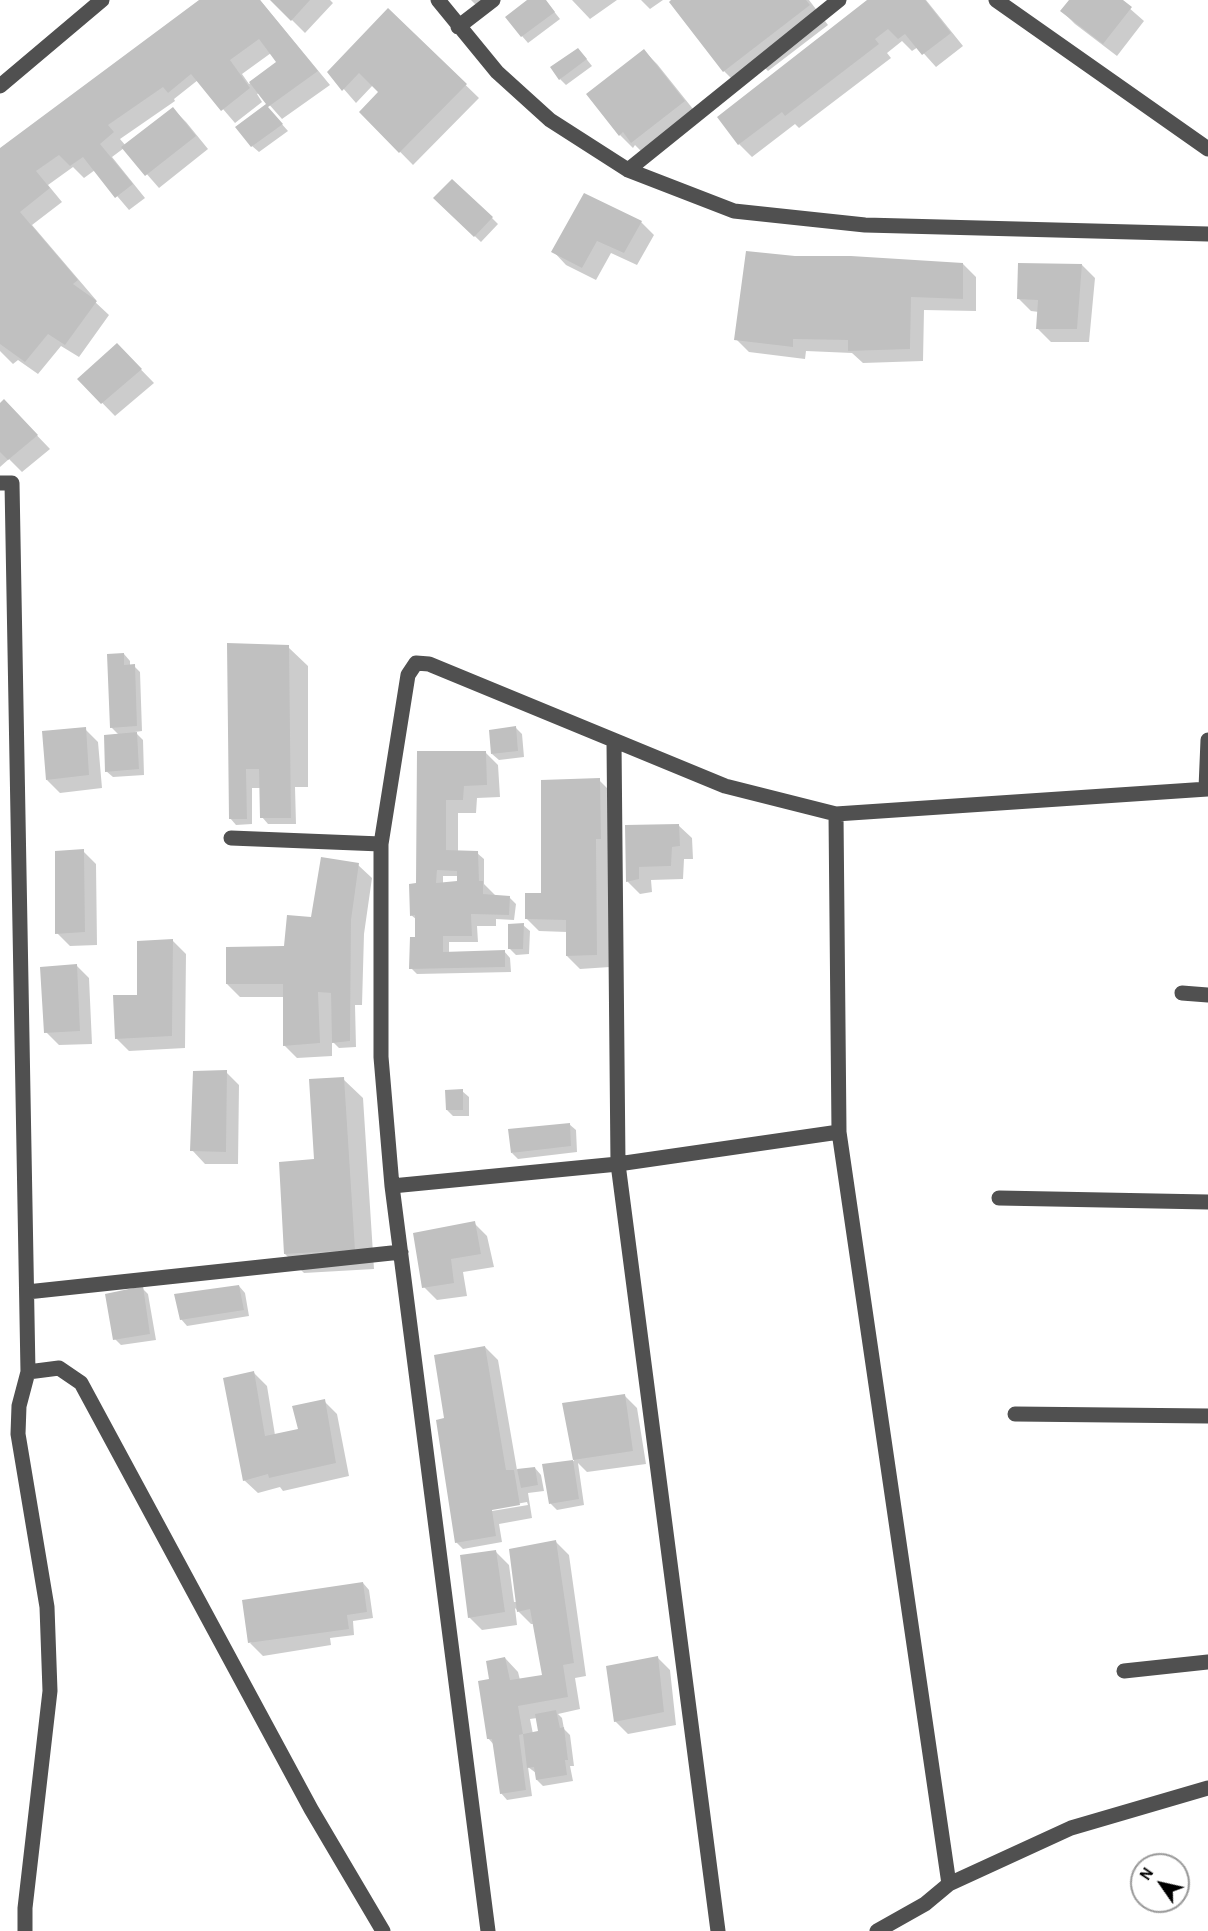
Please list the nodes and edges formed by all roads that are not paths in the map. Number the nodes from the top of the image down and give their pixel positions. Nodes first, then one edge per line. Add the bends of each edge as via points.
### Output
1 (102, 0) edge
2 (438, 0) edge
3 (493, 0) edge
4 (839, 0) edge
5 (996, 0) edge
6 (458, 27) junction
7 (0, 86) edge
8 (1204, 141) edge
9 (628, 170) junction
10 (1208, 234) edge
11 (0, 483) edge
12 (1208, 740) edge
13 (614, 742) junction
14 (1207, 788) edge
15 (836, 814) junction
16 (231, 838) dead end
17 (381, 844) junction
18 (1182, 993) dead end
19 (1208, 995) edge
20 (838, 1132) junction
21 (618, 1164) junction
22 (392, 1186) junction
23 (999, 1198) dead end
24 (1208, 1202) edge
25 (401, 1252) junction
26 (27, 1292) junction
27 (28, 1372) junction
28 (1016, 1414) dead end
29 (1208, 1416) edge
30 (1208, 1662) edge
31 (1124, 1671) dead end
32 (1208, 1788) edge
33 (949, 1884) junction
34 (25, 1931) edge
35 (382, 1931) edge
36 (488, 1931) edge
37 (718, 1931) edge
38 (878, 1931) edge

1 - 7 street
2 - 6 street
3 - 6 street
4 - 9 street
5 - 8 street
6 - 9 street via 497,72 550,120
9 - 10 street via 734,211 866,225
11 - 26 street via 12,483
12 - 14 street
13 - 15 street via 725,786
13 - 17 street via 429,664 416,663 408,675
13 - 21 street
14 - 15 street
15 - 20 street
16 - 17 street
17 - 22 street via 381,1057
18 - 19 street
20 - 21 street
20 - 33 street
21 - 22 street
21 - 37 street
22 - 25 street
23 - 24 street
25 - 26 street
25 - 36 street
26 - 27 street
27 - 34 street via 19,1406 18,1434 46,1607 50,1691
27 - 35 street via 59,1368 81,1383 311,1809
28 - 29 street
30 - 31 street
32 - 33 street via 1071,1828
33 - 38 street via 925,1904

